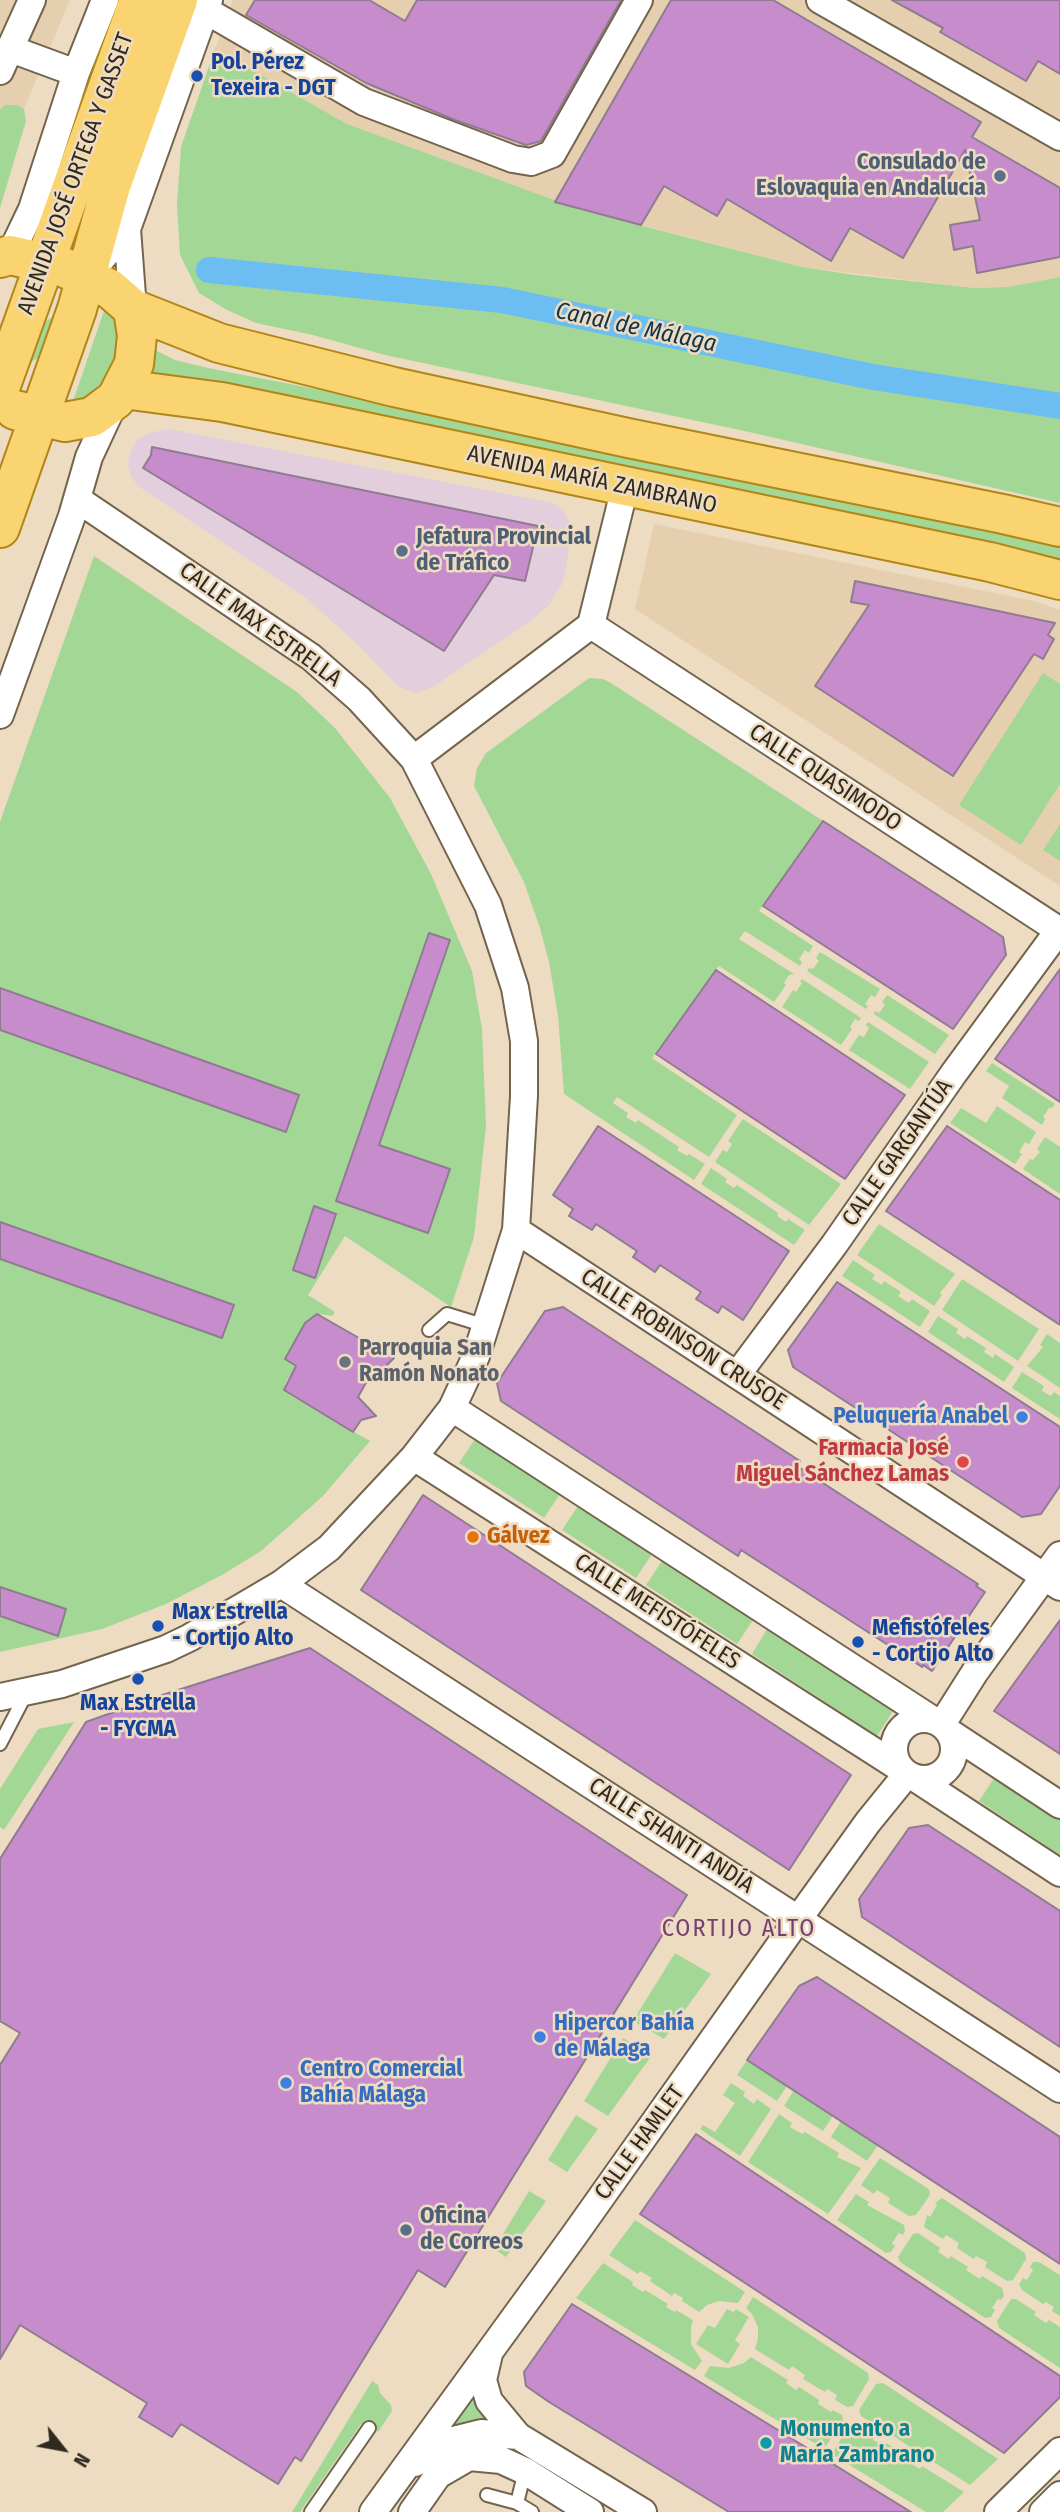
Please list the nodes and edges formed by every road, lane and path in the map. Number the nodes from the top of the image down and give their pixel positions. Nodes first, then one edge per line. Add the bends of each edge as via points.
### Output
1 (33, 0) edge
2 (104, 0) edge
3 (139, 0) edge
4 (639, 0) edge
5 (820, 0) edge
6 (198, 3) edge
7 (6, 60) edge
8 (76, 72) junction
9 (1057, 128) edge
10 (128, 229) junction
11 (18, 258) edge
12 (85, 277) junction
13 (133, 309) junction
14 (0, 388) edge
15 (120, 394) junction
16 (0, 405) edge
17 (39, 417) junction
18 (625, 488) junction
19 (77, 499) junction
20 (1060, 527) edge
21 (0, 528) edge
22 (1060, 580) edge
23 (591, 625) junction
24 (0, 715) edge
25 (414, 760) junction
26 (1059, 931) edge
27 (516, 1230) junction
28 (486, 1326) junction
29 (429, 1330) dead end
30 (737, 1375) junction
31 (452, 1408) junction
32 (414, 1457) junction
33 (1060, 1555) edge
34 (1052, 1582) edge
35 (281, 1584) junction
36 (27, 1692) junction
37 (0, 1697) edge
38 (942, 1725) junction
39 (0, 1744) edge
40 (907, 1773) junction
41 (1060, 1805) edge
42 (1060, 1873) edge
43 (799, 1918) junction
44 (1060, 2090) edge
45 (489, 2352) junction
46 (369, 2428) dead end
47 (518, 2436) junction
48 (1060, 2451) edge
49 (525, 2471) junction
50 (397, 2477) junction
51 (487, 2494) dead end
52 (1060, 2495) edge
53 (517, 2503) junction
54 (311, 2512) edge
55 (373, 2512) edge
56 (412, 2512) edge
57 (533, 2512) edge
58 (590, 2512) edge
59 (643, 2512) edge
60 (998, 2512) edge
61 (1043, 2512) edge

1 - 7 street
2 - 8 street, AVENIDA JOSÉ ORTEGA Y GASSET
3 - 11 main road, AVENIDA JOSÉ ORTEGA Y GASSET
4 - 6 street via 552,154 531,162 363,102
5 - 9 street
6 - 10 street, AVENIDA JOSÉ ORTEGA Y GASSET
6 - 12 main road, AVENIDA JOSÉ ORTEGA Y GASSET via 111,186
7 - 8 street
8 - 11 street, AVENIDA JOSÉ ORTEGA Y GASSET
10 - 12 street, AVENIDA JOSÉ ORTEGA Y GASSET
10 - 13 street, AVENIDA JOSÉ ORTEGA Y GASSET
11 - 12 main road via 63,267
11 - 14 main road, AVENIDA JOSÉ ORTEGA Y GASSET
12 - 13 main road via 110,289
12 - 17 main road, AVENIDA JOSÉ ORTEGA Y GASSET
13 - 15 main road via 137,336 134,364
13 - 20 main road via 219,343 394,387
15 - 17 main road via 92,417 65,422
15 - 18 main road, AVENIDA MARÍA ZAMBRANO via 208,399
15 - 19 street via 89,457
16 - 17 main road
17 - 21 main road, AVENIDA JOSÉ ORTEGA Y GASSET
18 - 22 main road, AVENIDA MARÍA ZAMBRANO
18 - 23 street
19 - 24 street
19 - 25 street, CALLE MAX ESTRELLA via 311,657 359,699
23 - 25 street
23 - 26 street, CALLE QUASIMODO
25 - 27 street, CALLE MAX ESTRELLA via 488,905 515,988 524,1041
26 - 30 street, CALLE GARGANTÚA
27 - 28 street, CALLE MAX ESTRELLA
27 - 30 street, CALLE ROBINSON CRUSOE
28 - 29 lane via 447,1314
28 - 31 street, CALLE MAX ESTRELLA
30 - 34 street, CALLE ROBINSON CRUSOE
31 - 32 street, CALLE MAX ESTRELLA
31 - 38 street
32 - 35 street, CALLE MAX ESTRELLA via 329,1548
32 - 40 street, CALLE MEFISTÓFELES
33 - 34 street
34 - 38 street via 975,1672
35 - 36 street, CALLE MAX ESTRELLA via 166,1648
35 - 43 street, CALLE SHANTI ANDÍA
36 - 37 street, CALLE MAX ESTRELLA
36 - 39 lane
38 - 40 street via 954,1743 948,1767 927,1779
38 - 40 street via 922,1718 902,1727 893,1747
38 - 41 street
40 - 42 street, CALLE MEFISTÓFELES
40 - 43 street, CALLE HAMLET
43 - 44 street, CALLE SHANTI ANDÍA
43 - 45 street, CALLE HAMLET
45 - 47 street via 483,2380 489,2401
45 - 50 street, CALLE HAMLET
46 - 54 lane
47 - 50 street via 481,2433 449,2441
47 - 59 street
48 - 60 street
49 - 53 lane
49 - 56 street via 501,2460 469,2457 438,2475
49 - 58 street
50 - 55 street, CALLE HAMLET
51 - 53 lane
52 - 61 street
53 - 57 lane

